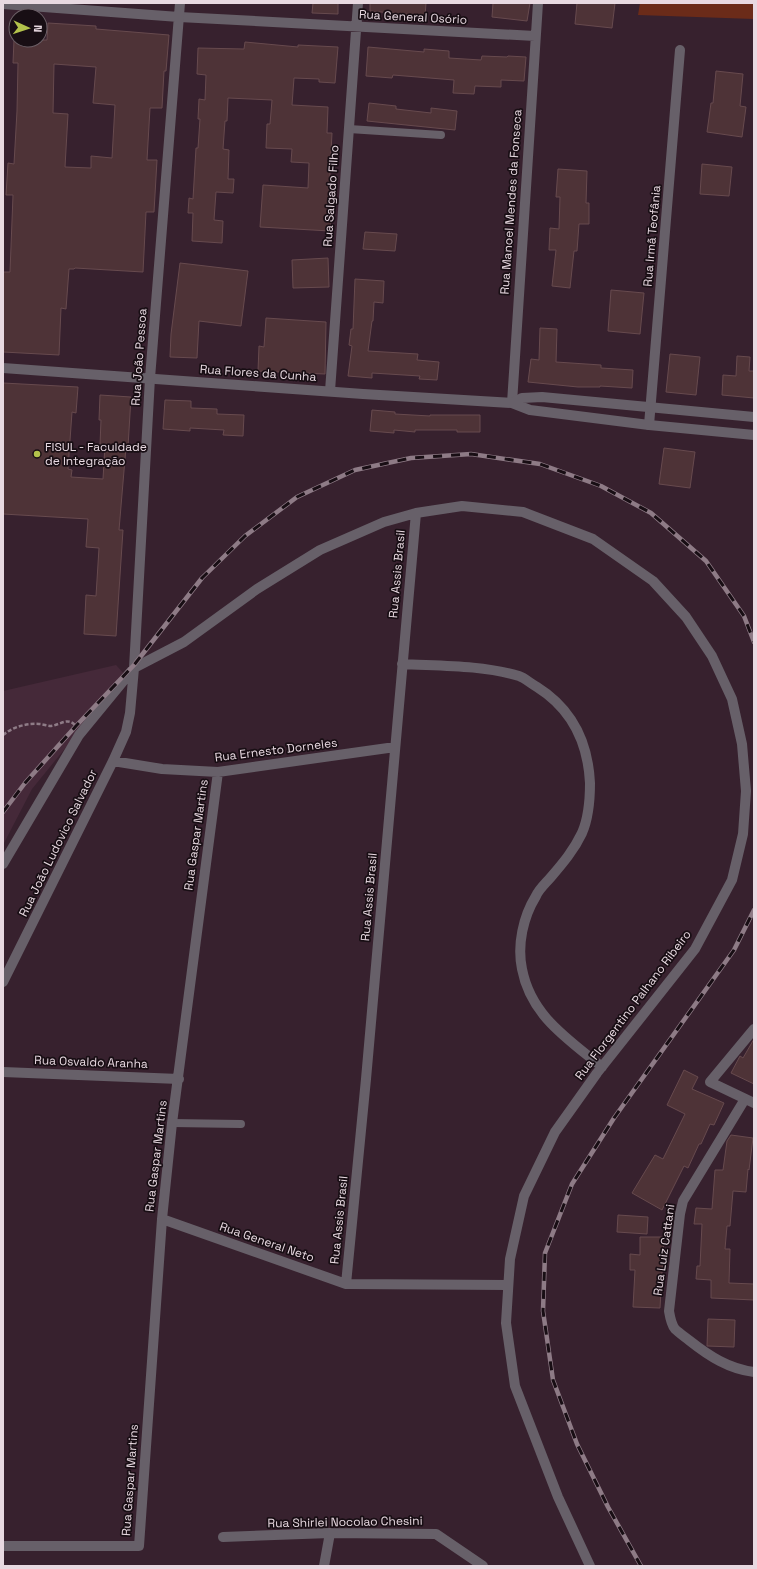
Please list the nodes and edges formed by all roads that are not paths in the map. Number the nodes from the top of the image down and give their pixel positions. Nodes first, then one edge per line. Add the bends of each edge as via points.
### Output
1 (180, 3) edge
2 (358, 3) edge
3 (538, 3) edge
4 (3, 4) edge
5 (179, 17) junction
6 (356, 27) junction
7 (535, 36) junction
8 (680, 50) dead end
9 (349, 128) junction
10 (441, 136) dead end
11 (3, 368) edge
12 (150, 378) junction
13 (330, 391) junction
14 (512, 403) junction
15 (651, 408) junction
16 (754, 417) edge
17 (649, 425) junction
18 (754, 435) edge
19 (416, 513) junction
20 (402, 664) junction
21 (134, 668) junction
22 (130, 713) joint
23 (395, 748) junction
24 (113, 761) junction
25 (218, 772) junction
26 (3, 864) edge
27 (3, 982) edge
28 (754, 1029) edge
29 (602, 1067) junction
30 (3, 1072) edge
31 (178, 1079) junction
32 (749, 1101) edge
33 (172, 1124) junction
34 (241, 1124) dead end
35 (162, 1219) junction
36 (346, 1284) junction
37 (508, 1285) junction
38 (754, 1372) edge
39 (330, 1533) junction
40 (223, 1537) dead end
41 (3, 1546) edge
42 (324, 1566) edge
43 (483, 1566) edge
44 (590, 1566) edge

1 - 5 street, Rua João Pessoa
2 - 6 street, Rua Salgado Filho
3 - 7 street, Rua Manoel Mendes da Fonseca
4 - 5 street, Rua General Osório
5 - 6 street, Rua General Osório
5 - 12 street, Rua João Pessoa
6 - 7 street, Rua General Osório
6 - 9 street, Rua Salgado Filho
7 - 14 street, Rua Manoel Mendes da Fonseca
8 - 15 street, Rua Irmã Teofânia
9 - 10 lane
9 - 13 street, Rua Salgado Filho
11 - 12 street, Rua Flores da Cunha
12 - 13 street, Rua Flores da Cunha
12 - 21 street, Rua João Pessoa
13 - 14 street, Rua Flores da Cunha
14 - 15 street, Rua Flores da Cunha via 530,397
14 - 17 street, Rua Flores da Cunha via 530,410
15 - 16 street
15 - 17 street, Rua Irmã Teofânia
17 - 18 street, Rua Flores da Cunha
19 - 20 street, Rua Assis Brasil
19 - 21 street, Rua Florgentino Palhano Ribeiro via 384,522 320,550 257,589 184,642
19 - 29 street, Rua Florgentino Palhano Ribeiro via 462,506 523,512 593,538 653,580 686,617 712,656 732,699 742,744 746,790 743,834 732,880 695,949
20 - 23 street, Rua Assis Brasil
20 - 29 street via 488,669 520,677 550,695 570,718 584,742 589,766 591,801 583,831 571,853 536,895 525,920 521,944 522,969 540,1012
21 - 22 street, Rua João Pessoa
21 - 26 street, Rua Florgentino Palhano Ribeiro via 80,735
22 - 24 street, Rua João Ludovico Salvador via 126,732
23 - 25 street, Rua Ernesto Dorneles
23 - 36 street, Rua Assis Brasil
24 - 25 street, Rua Ernesto Dorneles via 162,769
24 - 27 street, Rua João Ludovico Salvador
25 - 31 street, Rua Gaspar Martins
28 - 32 street via 710,1082
29 - 37 street, Rua Florgentino Palhano Ribeiro via 555,1132 524,1196 510,1259
30 - 31 street, Rua Osvaldo Aranha
31 - 33 street, Rua Gaspar Martins
32 - 38 street, Rua Luiz Cattani via 683,1201 669,1311 675,1328 708,1355 728,1365
33 - 34 lane
33 - 35 street, Rua Gaspar Martins
35 - 36 street, Rua General Neto
35 - 41 street, Rua Gaspar Martins via 139,1546
36 - 37 street, Rua General Neto
37 - 44 street, Rua Florgentino Palhano Ribeiro via 506,1323 515,1386 558,1497
39 - 40 street, Rua Shirlei Nocolao Chesini
39 - 42 street
39 - 43 street, Rua Shirlei Nocolao Chesini via 436,1534

